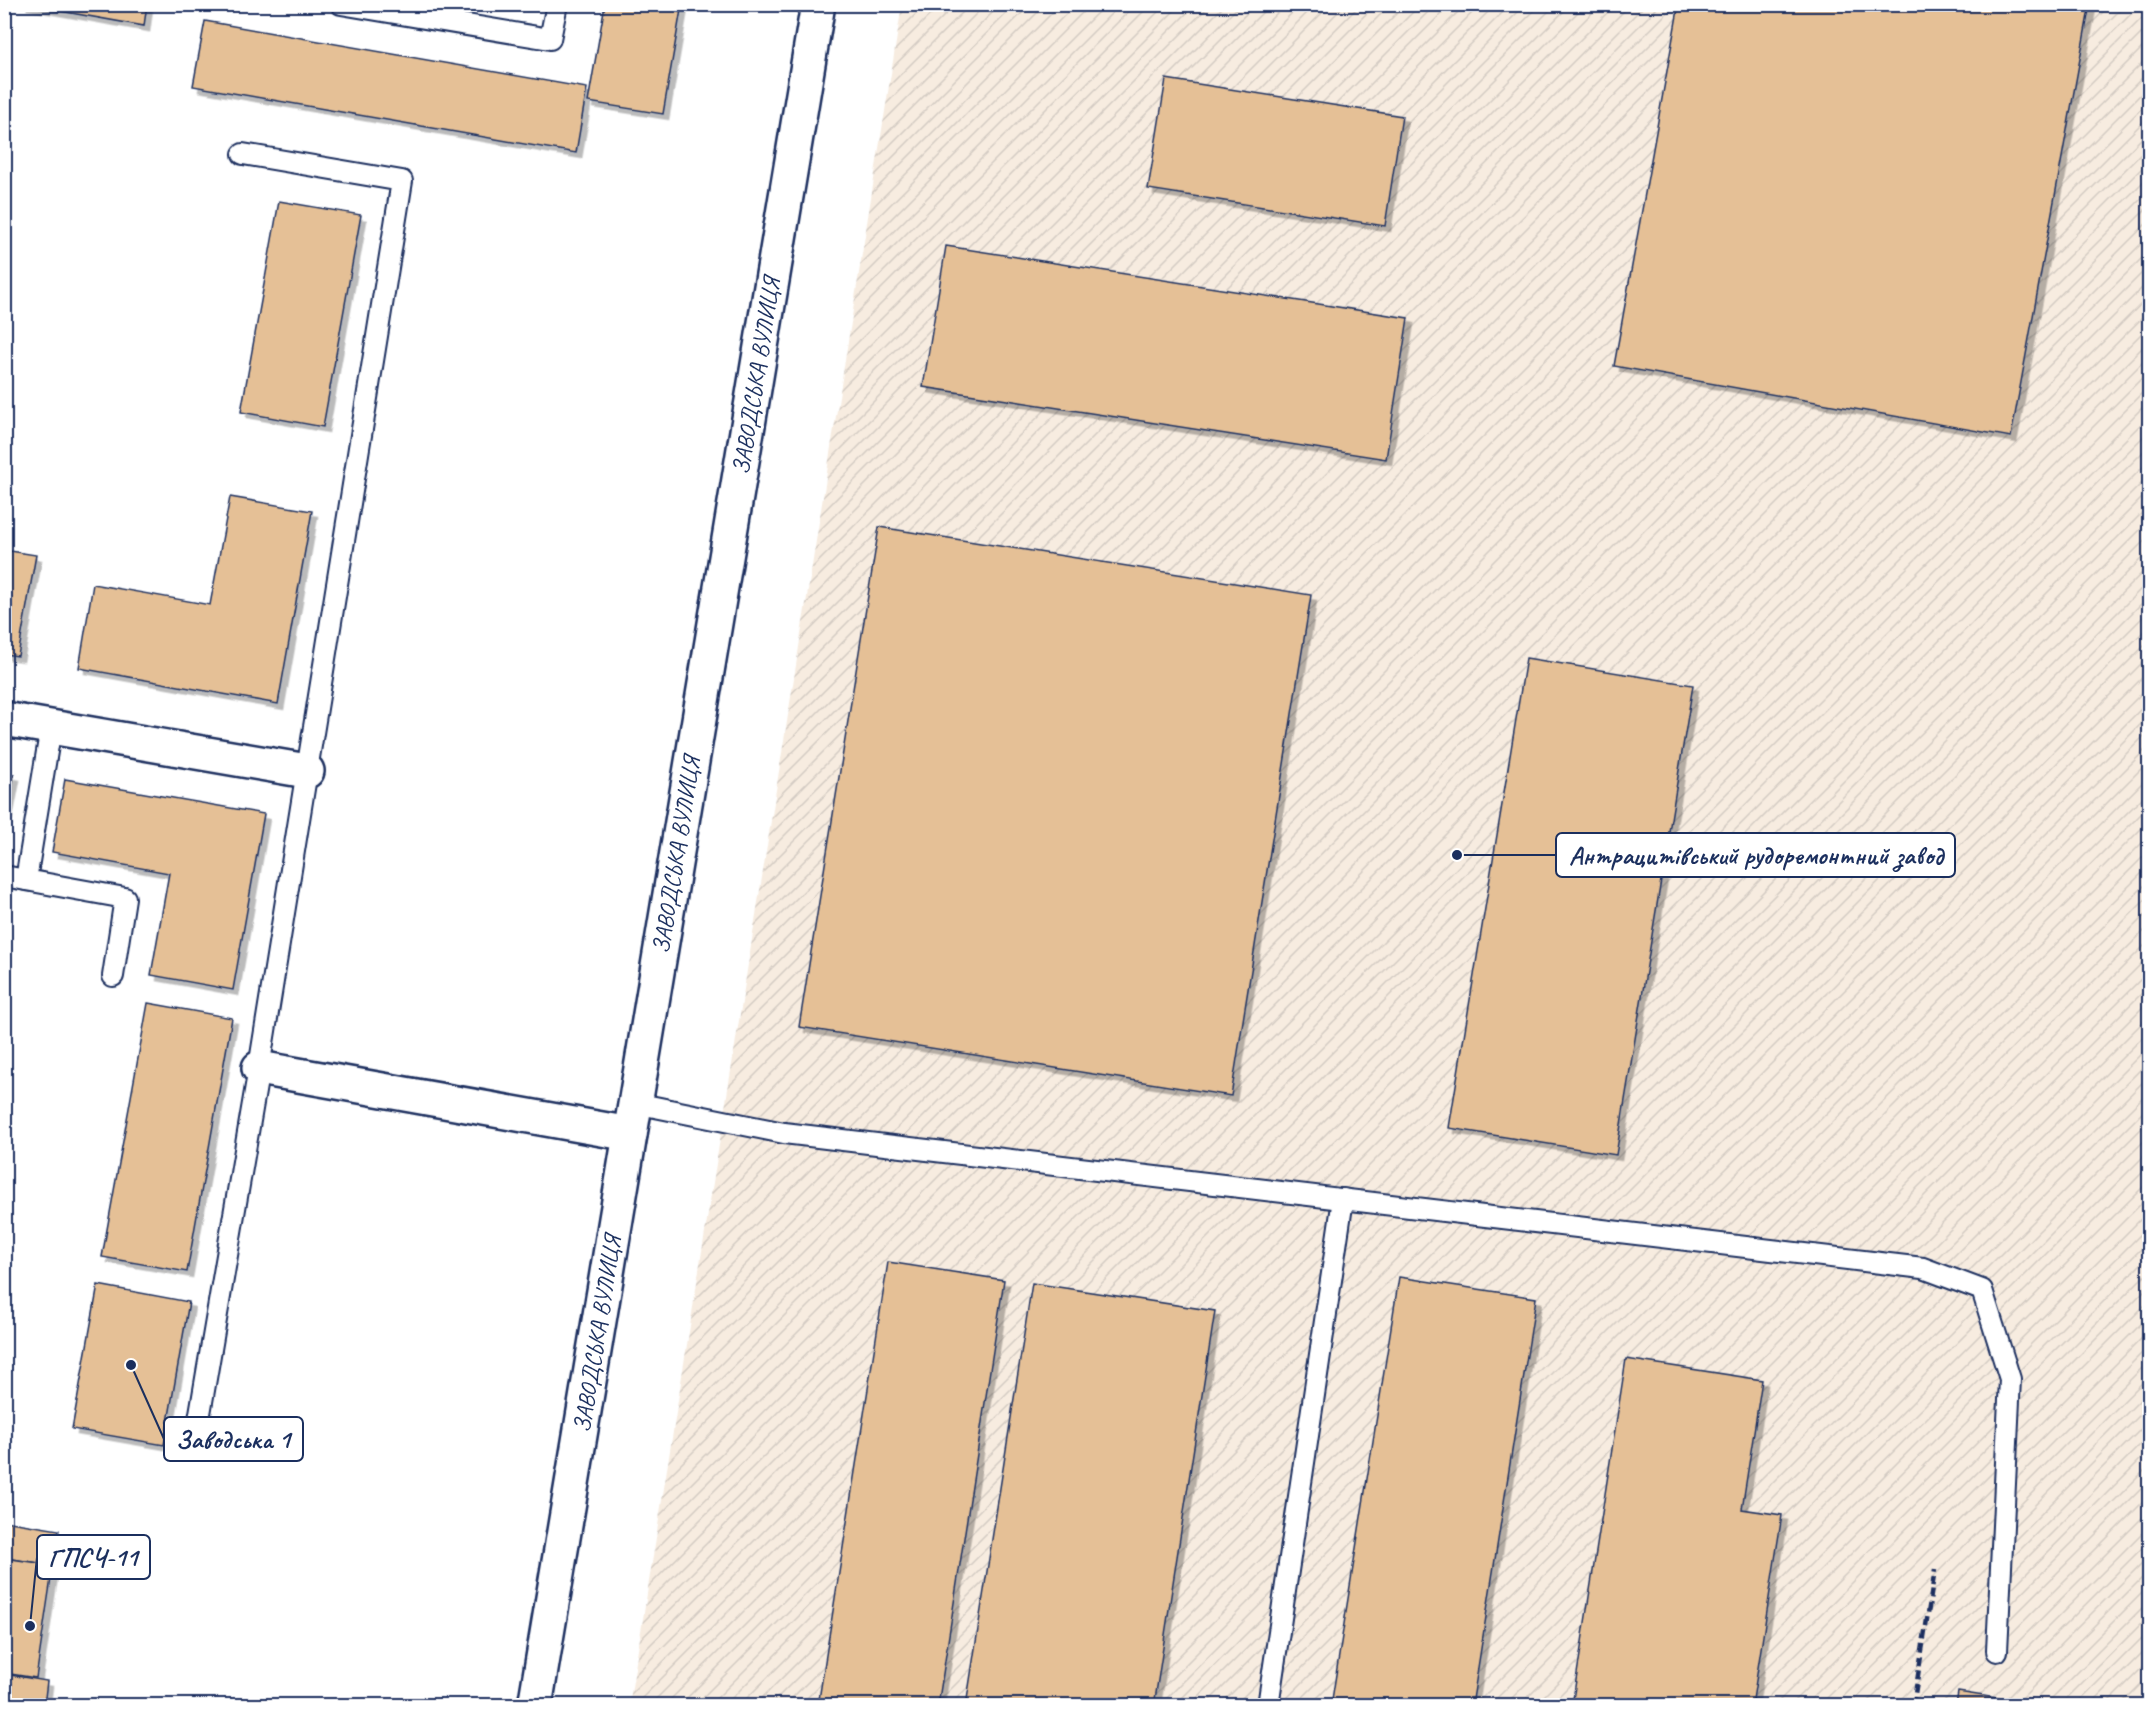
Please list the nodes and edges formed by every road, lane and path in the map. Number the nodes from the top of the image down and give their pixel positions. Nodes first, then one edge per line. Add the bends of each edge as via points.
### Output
1 (340, 4) edge
2 (556, 4) edge
3 (818, 4) edge
4 (243, 154) dead end
5 (4, 719) edge
6 (51, 727) junction
7 (307, 771) junction
8 (4, 876) edge
9 (26, 880) junction
10 (113, 976) dead end
11 (259, 1068) junction
12 (633, 1118) junction
13 (1343, 1199) junction
14 (196, 1437) dead end
15 (1997, 1651) dead end
16 (535, 1706) edge
17 (1268, 1706) edge

1 - 2 lane via 550,39
3 - 12 main road, ЗАВОДСЬКА ВУЛИЦЯ
4 - 7 lane via 402,181
5 - 6 main road
6 - 7 main road
6 - 9 lane
7 - 11 lane
8 - 9 lane
9 - 10 lane via 125,898
11 - 12 main road
11 - 14 lane
12 - 13 lane
12 - 16 main road, ЗАВОДСЬКА ВУЛИЦЯ
13 - 15 lane via 1923,1268 1982,1290 2010,1379
13 - 17 lane

